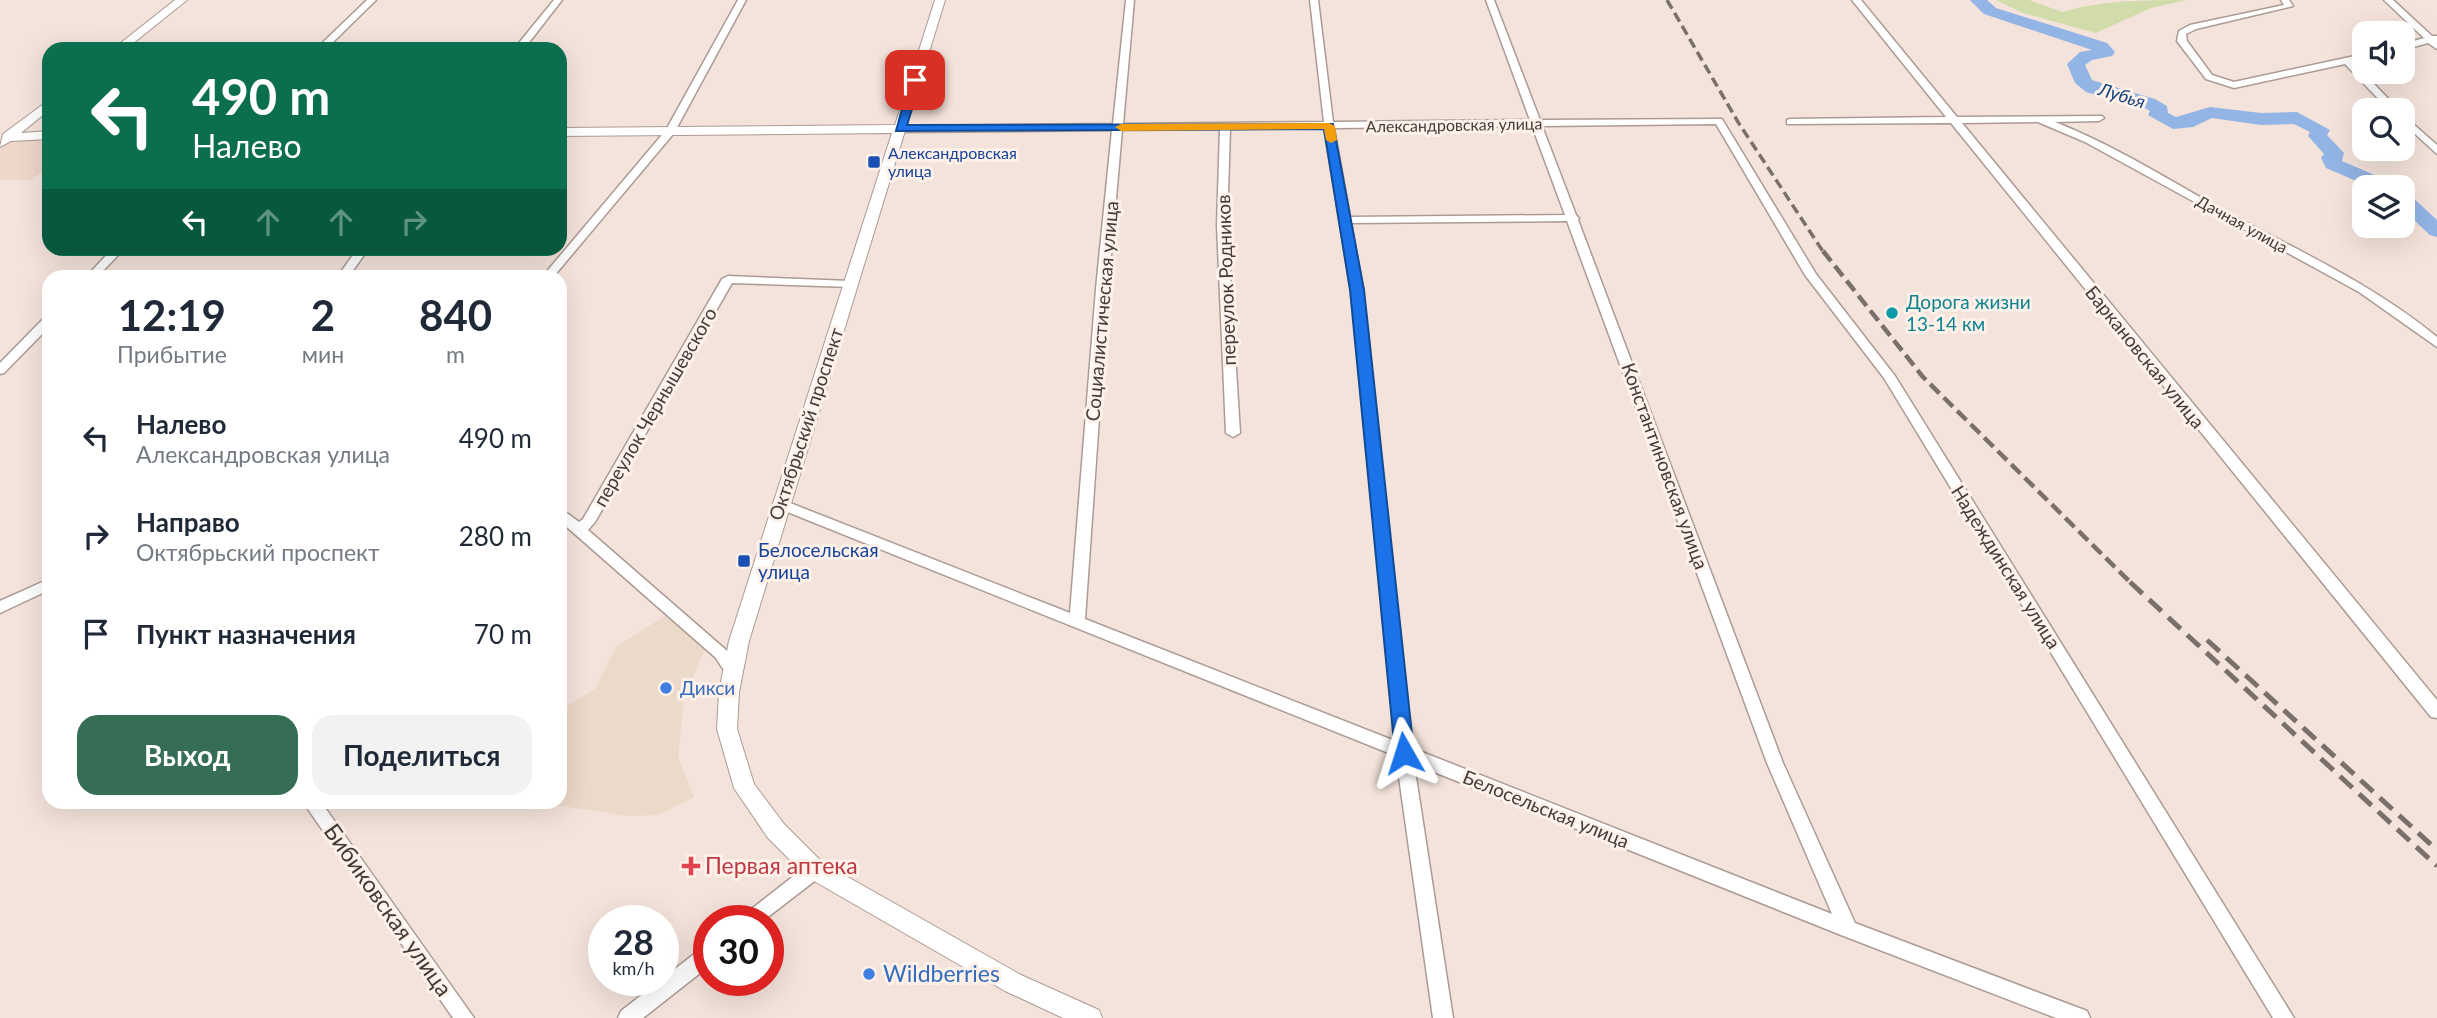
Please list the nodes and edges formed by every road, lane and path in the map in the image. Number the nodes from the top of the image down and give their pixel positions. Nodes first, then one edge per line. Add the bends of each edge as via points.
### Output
1 (182, 0) edge
2 (372, 0) edge
3 (558, 0) edge
4 (742, 0) edge
5 (940, 0) edge
6 (1130, 0) edge
7 (1314, 0) edge
8 (1490, 0) edge
9 (1856, 0) edge
10 (2285, 0) edge
11 (2388, 0) edge
12 (2435, 41) edge
13 (128, 42) edge
14 (328, 42) edge
15 (525, 42) edge
16 (2415, 45) edge
17 (2352, 60) edge
18 (2347, 61) junction
19 (2382, 98) edge
20 (42, 109) edge
21 (2099, 118) dead end
22 (2040, 119) junction
23 (1719, 121) joint
24 (1790, 121) dead end
25 (1954, 121) junction
26 (1539, 124) junction
27 (1225, 126) junction
28 (1329, 126) junction
29 (1118, 127) junction
30 (900, 129) junction
31 (2415, 130) edge
32 (670, 131) junction
33 (567, 132) edge
34 (42, 136) edge
35 (2, 139) edge
36 (2437, 151) edge
37 (1574, 218) junction
38 (1345, 220) junction
39 (567, 253) edge
40 (112, 256) edge
41 (358, 256) edge
42 (565, 256) edge
43 (98, 270) edge
44 (347, 270) edge
45 (553, 270) edge
46 (850, 284) junction
47 (42, 327) edge
48 (2437, 343) edge
49 (0, 370) edge
50 (1233, 433) dead end
51 (780, 504) junction
52 (567, 520) edge
53 (578, 531) junction
54 (42, 587) edge
55 (0, 607) edge
56 (1077, 623) junction
57 (733, 670) junction
58 (2437, 712) edge
59 (1404, 753) junction
60 (317, 809) edge
61 (815, 870) junction
62 (770, 905) edge
63 (1848, 929) junction
64 (693, 967) edge
65 (1084, 1016) edge
66 (464, 1018) edge
67 (628, 1018) edge
68 (1443, 1018) edge
69 (2080, 1018) edge
70 (2284, 1018) edge

1 - 13 street
2 - 14 street
3 - 15 street
4 - 32 street
5 - 30 street, Октябрьский проспект
6 - 29 street, Социалистическая улица
7 - 28 street
8 - 26 street, Константиновская улица
9 - 25 street, Баркановская улица
10 - 18 street via 2288,6 2193,27 2182,33 2182,41 2205,74 2223,83 2248,83
11 - 12 street
12 - 16 street
17 - 18 street
18 - 19 street
20 - 35 street
21 - 22 street
22 - 25 street
22 - 48 street, Дачная улица via 2097,142 2339,277
23 - 26 street, Александровская улица
23 - 70 street, Надеждинская улица via 1811,275 1889,376
24 - 25 street
25 - 58 street, Баркановская улица
26 - 28 street, Александровская улица
26 - 37 street, Константиновская улица
27 - 28 street, Александровская улица
27 - 29 street, Александровская улица
27 - 50 street, переулок Родников via 1222,225
28 - 38 street
29 - 30 street, Александровская улица
29 - 56 street, Социалистическая улица
30 - 32 street, Александровская улица
30 - 46 street, Октябрьский проспект
31 - 36 street
32 - 33 street, Александровская улица
32 - 39 street
34 - 35 street
37 - 38 street
37 - 63 street, Константиновская улица via 1775,763
38 - 59 street via 1357,290
40 - 43 street
41 - 44 street
42 - 45 street
46 - 51 street, Октябрьский проспект
46 - 53 street, переулок Чернышевского via 728,279 588,522
47 - 49 street
51 - 56 street, Белосельская улица
51 - 57 street, Октябрьский проспект
52 - 53 street
53 - 57 street via 721,654
54 - 55 street
56 - 59 street, Белосельская улица
57 - 61 street, Октябрьский проспект via 727,729 745,788 776,831
59 - 63 street, Белосельская улица
59 - 68 street
60 - 66 street, Бибиковская улица
61 - 62 street
61 - 65 street, Октябрьский проспект via 1013,983
63 - 69 street, Белосельская улица
64 - 67 street

